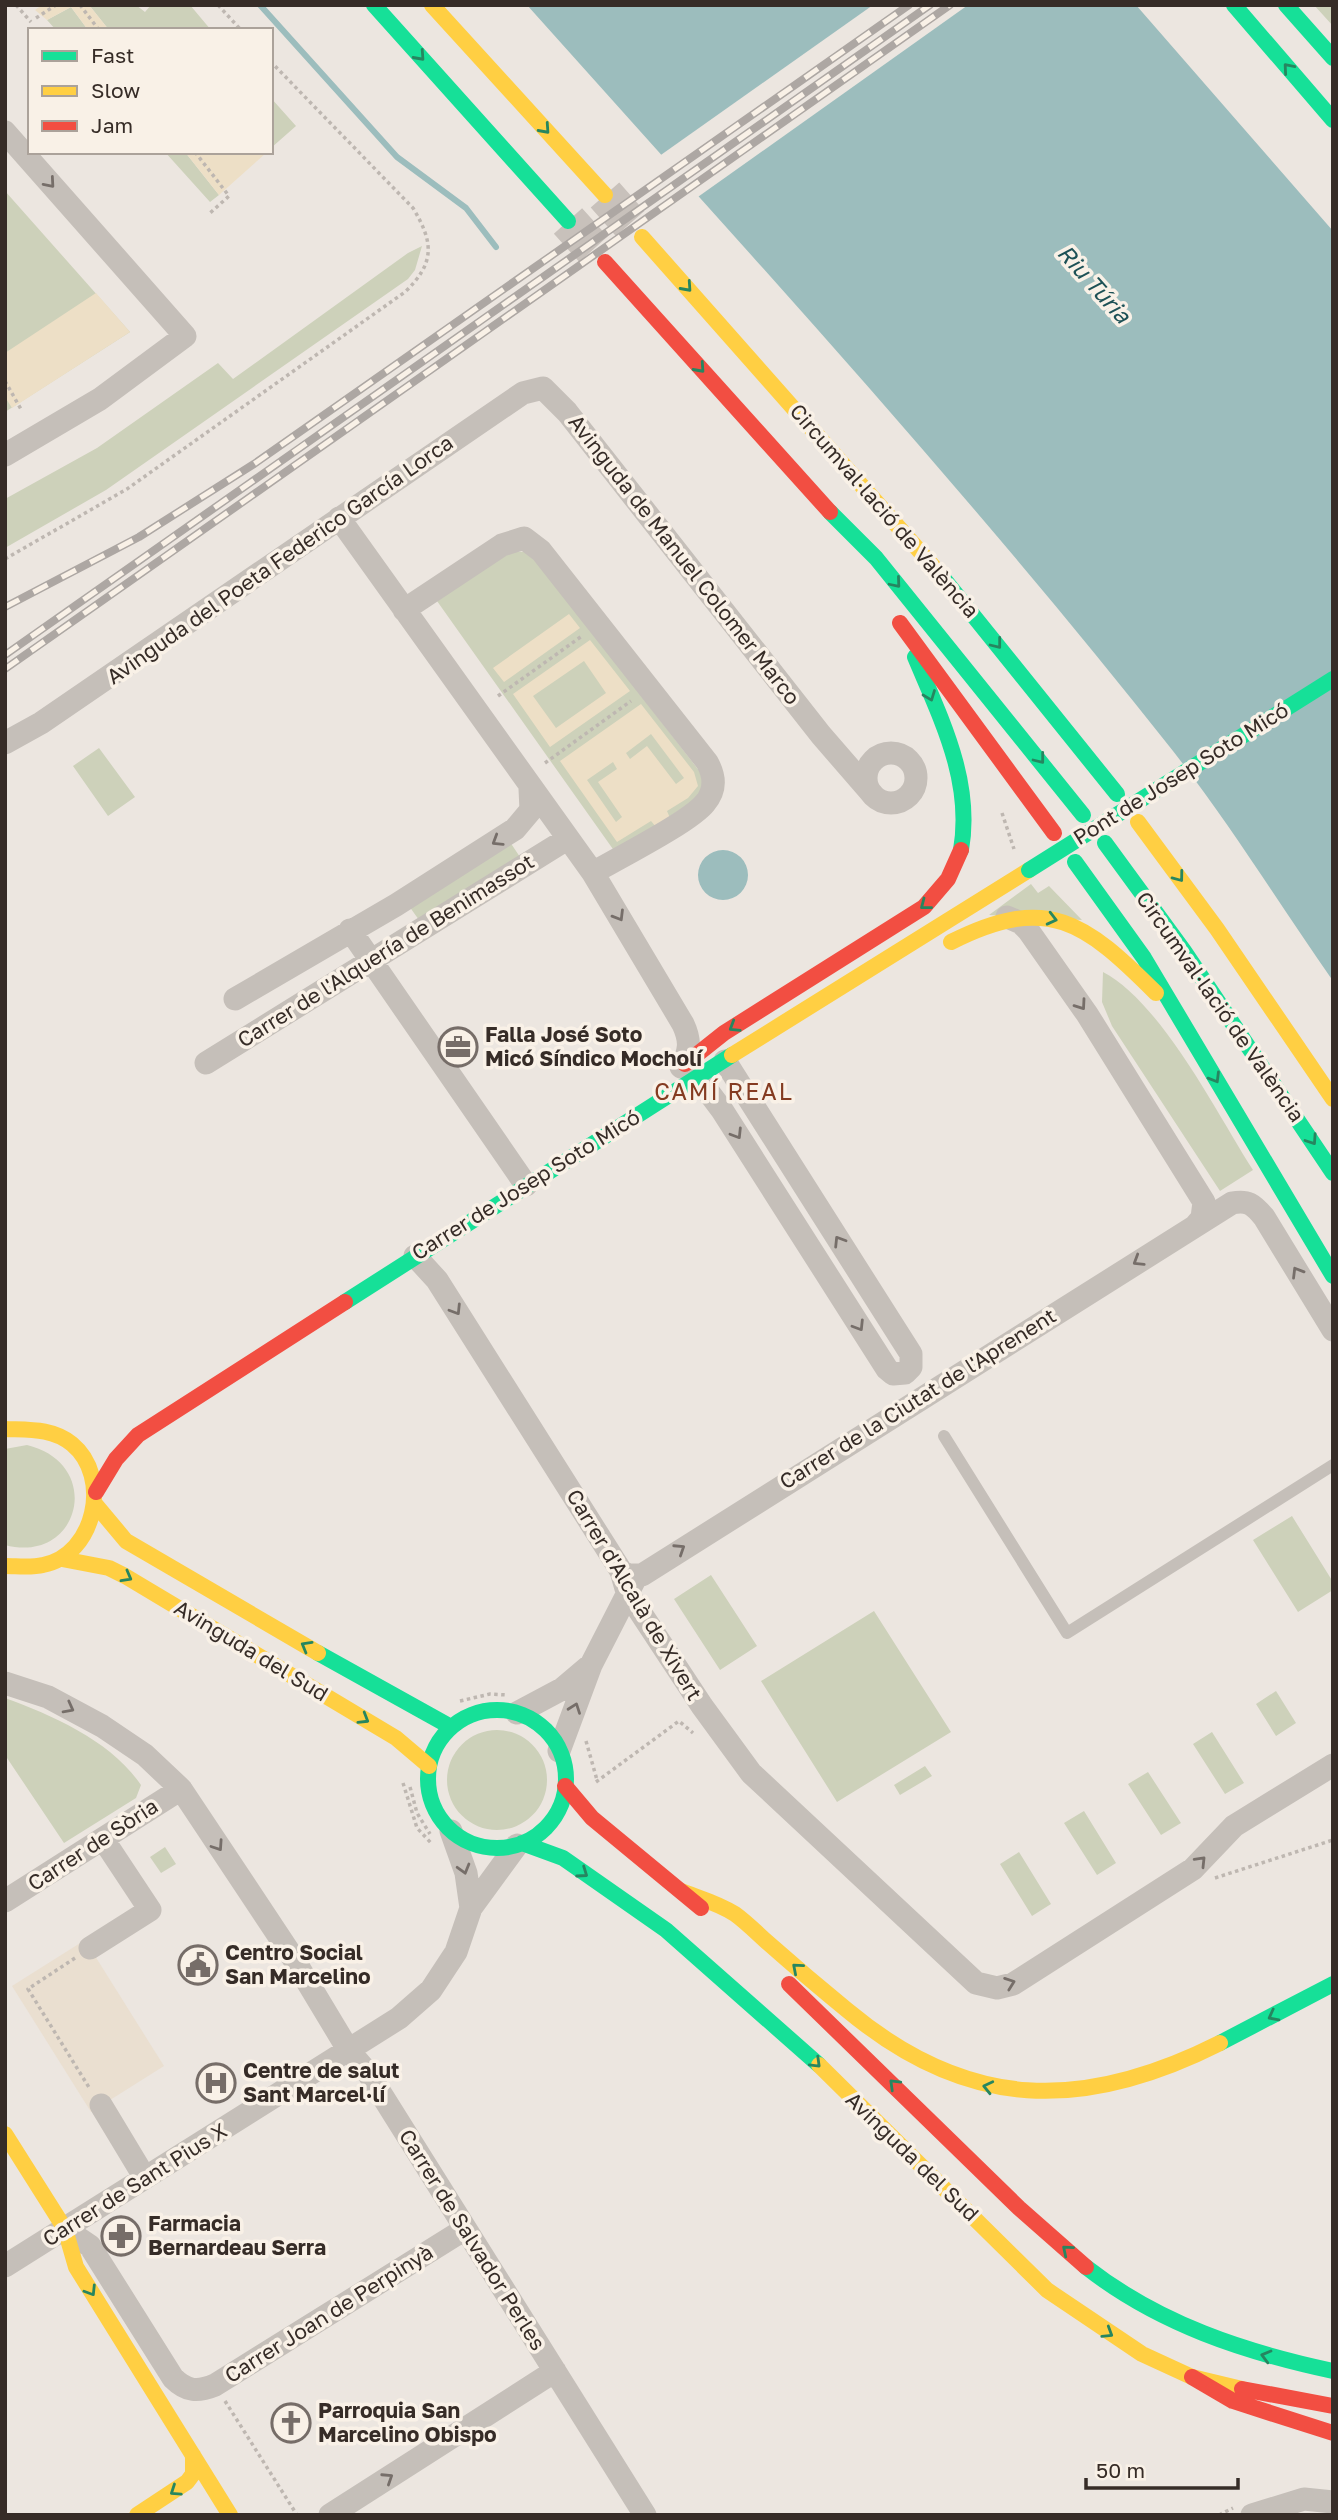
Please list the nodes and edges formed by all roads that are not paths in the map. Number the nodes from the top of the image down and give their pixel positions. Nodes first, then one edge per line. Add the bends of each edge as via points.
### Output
1 (374, 5) edge
2 (432, 5) edge
3 (1234, 5) edge
4 (1286, 5) edge
5 (1333, 58) edge
6 (1333, 120) edge
7 (5, 132) edge
8 (605, 195) tunnel mouth
9 (568, 221) tunnel mouth
10 (642, 237) tunnel mouth
11 (605, 262) tunnel mouth
12 (543, 388) joint
13 (5, 455) edge
14 (339, 518) junction
15 (849, 534) junction
16 (873, 582) dead end
17 (404, 610) junction
18 (893, 612) dead end
19 (906, 633) junction
20 (1333, 679) edge
21 (821, 736) junction
22 (12, 738) edge
23 (882, 754) junction
24 (530, 789) junction
25 (1117, 794) dead end
26 (873, 795) junction
27 (1083, 815) dead end
28 (1138, 822) dead end
29 (1054, 833) dead end
30 (567, 839) junction
31 (1105, 843) dead end
32 (1075, 862) dead end
33 (593, 873) junction
34 (1006, 917) junction
35 (350, 930) junction
36 (941, 948) dead end
37 (370, 961) junction
38 (235, 999) dead end
39 (1181, 1019) junction
40 (206, 1063) dead end
41 (737, 1068) junction
42 (689, 1073) junction
43 (1333, 1099) edge
44 (1333, 1172) edge
45 (526, 1185) junction
46 (1196, 1225) junction
47 (415, 1256) junction
48 (1333, 1276) edge
49 (1333, 1330) edge
50 (911, 1354) junction
51 (887, 1369) junction
52 (926, 1395) junction
53 (5, 1429) edge
54 (944, 1436) dead end
55 (132, 1440) junction
56 (70, 1442) junction
57 (1333, 1465) edge
58 (96, 1499) junction
59 (62, 1559) junction
60 (5, 1566) edge
61 (630, 1579) junction
62 (591, 1665) junction
63 (5, 1683) edge
64 (527, 1707) junction
65 (451, 1727) junction
66 (559, 1751) junction
67 (429, 1766) junction
68 (1332, 1767) edge
69 (565, 1786) junction
70 (181, 1789) junction
71 (451, 1831) junction
72 (103, 1839) junction
73 (520, 1844) junction
74 (681, 1891) junction
75 (5, 1901) edge
76 (471, 1908) junction
77 (727, 1930) dead end
78 (90, 1948) road end
79 (756, 1954) dead end
80 (1333, 1984) edge
81 (349, 2051) junction
82 (101, 2105) road end
83 (5, 2134) edge
84 (145, 2178) junction
85 (65, 2229) junction
86 (465, 2229) junction
87 (5, 2266) edge
88 (555, 2371) junction
89 (1333, 2371) edge
90 (1192, 2377) junction
91 (1333, 2406) edge
92 (1333, 2433) edge
93 (193, 2455) junction
94 (1333, 2502) edge
95 (137, 2515) edge
96 (230, 2515) edge
97 (330, 2515) edge
98 (645, 2515) edge
99 (1252, 2515) edge

1 -> 9 main road
2 -> 8 main road
6 -> 3 main road
4 - 5 main road
7 -> 13 street via 185,336 100,399
10 -> 25 main road, Circumval·lació de València via 904,530
11 -> 15 main road, Circumval·lació de València
12 - 14 street, Avinguda del Poeta Federico García Lorca via 523,393
12 - 21 street, Avinguda de Manuel Colomer Marco via 567,412
14 - 17 street
14 - 22 street, Avinguda del Poeta Federico García Lorca via 41,723
15 - 16 main road
15 -> 27 main road, Circumval·lació de València via 884,567
17 - 24 street
17 - 33 street via 502,545 524,538 541,551 712,771 712,792 698,810
18 - 19 main road
19 - 29 main road
19 -> 42 main road, Carrer de Josep Soto Micó via 964,783 967,832 946,885 924,907 724,1033
20 - 41 main road, Pont de Josep Soto Micó, bridge via 1029,870
21 - 23 street, Avinguda de Manuel Colomer Marco via 851,755
21 - 26 street, Avinguda de Manuel Colomer Marco
23 - 26 street via 874,758 866,774
23 - 26 street, Avinguda de Manuel Colomer Marco via 906,758 916,772 916,781 902,800 887,802
24 - 30 street
24 -> 35 street, Carrer de l'Alquería de Benimassot via 531,810 515,829
28 -> 43 main road, Circumval·lació de València
30 - 33 street
30 - 37 street, Carrer de l'Alquería de Benimassot
31 -> 44 main road, Circumval·lació de València
32 - 39 main road
33 -> 42 street via 683,1023 689,1041
34 - 36 main road via 985,923
34 -> 39 main road via 1038,915 1078,928 1120,959
34 -> 46 street via 1028,930 1087,1014 1196,1190 1205,1210
35 - 37 street
35 - 38 street, Carrer de l'Alquería de Benimassot
37 - 40 street, Carrer de l'Alquería de Benimassot
37 - 45 street
39 -> 48 main road
41 - 42 main road via 723,1081
50 -> 41 street
42 - 45 main road, Carrer de Josep Soto Micó via 644,1110
42 -> 51 street via 722,1110
45 - 47 main road, Carrer de Josep Soto Micó
49 -> 46 street via 1254,1205 1244,1200 1232,1203
46 -> 52 street, Carrer de la Ciutat de l'Aprenent
47 - 55 main road, Carrer de Josep Soto Micó
47 -> 61 street, Carrer d'Alcalà de Xivert via 437,1280
50 - 51 street via 911,1367 905,1373 893,1374
50 - 52 street
51 - 52 street via 906,1398
61 -> 52 street, Carrer de la Ciutat de l'Aprenent
53 - 56 main road via 39,1427
54 - 57 lane via 1067,1633
55 - 56 main road, Carrer de Josep Soto Micó
55 - 58 main road, Carrer de Josep Soto Micó
56 - 58 main road, Avinguda del Sud via 88,1465
58 - 59 main road, Carrer de Josep Soto Micó via 89,1530
65 -> 58 main road, Avinguda del Sud via 126,1541
59 - 60 main road via 25,1569
59 -> 67 main road, Avinguda del Sud via 109,1568 125,1576 396,1738
61 - 62 street
61 -> 68 street, Carrer d'Alcalà de Xivert via 702,1706 751,1773 976,1983 997,1988 1013,1984 1193,1869 1234,1826
62 - 64 street via 562,1689
66 -> 62 street
63 -> 70 street, Carrer de Salvador Perles via 48,1696 102,1726 145,1755
64 - 65 main road via 476,1713
64 - 66 main road
65 - 67 main road via 437,1744
66 - 69 main road
67 - 71 main road via 431,1802
69 - 73 main road via 554,1818
69 - 74 main road via 583,1809
70 - 72 street, Carrer de Sòria
70 -> 81 street, Carrer de Salvador Perles
71 - 73 main road via 482,1847
71 -> 76 street
72 - 75 street, Carrer de Sòria
72 - 78 street via 150,1910
73 - 76 street, Carrer de Sant Pius X
73 -> 90 main road, Avinguda del Sud via 562,1858 666,1930 789,2036 1047,2290 1142,2354
74 - 77 main road
80 -> 74 main road via 1192,2056 1108,2088 1060,2094 998,2090 939,2071 899,2050 731,1911
76 - 81 street, Carrer de Sant Pius X via 456,1952 431,1990
89 -> 79 main road, Avinguda del Sud via 1248,2351 1148,2308 1089,2268 1002,2192
81 - 84 street, Carrer de Sant Pius X
81 - 86 street, Carrer de Salvador Perles via 368,2073
82 - 84 street
83 - 85 main road
84 - 85 street, Carrer de Sant Pius X
85 - 86 street, Carrer Joan de Perpinyà via 89,2246 173,2378 190,2390 203,2390
85 - 87 street, Carrer de Sant Pius X
85 -> 93 main road via 76,2267
86 - 88 street, Carrer de Salvador Perles
97 -> 88 street
88 - 98 street, Carrer de Salvador Perles
90 - 91 main road, Avinguda del Sud
90 - 92 main road via 1233,2401
93 -> 95 main road via 193,2474 187,2482
93 - 96 main road
94 - 99 street via 1304,2499

